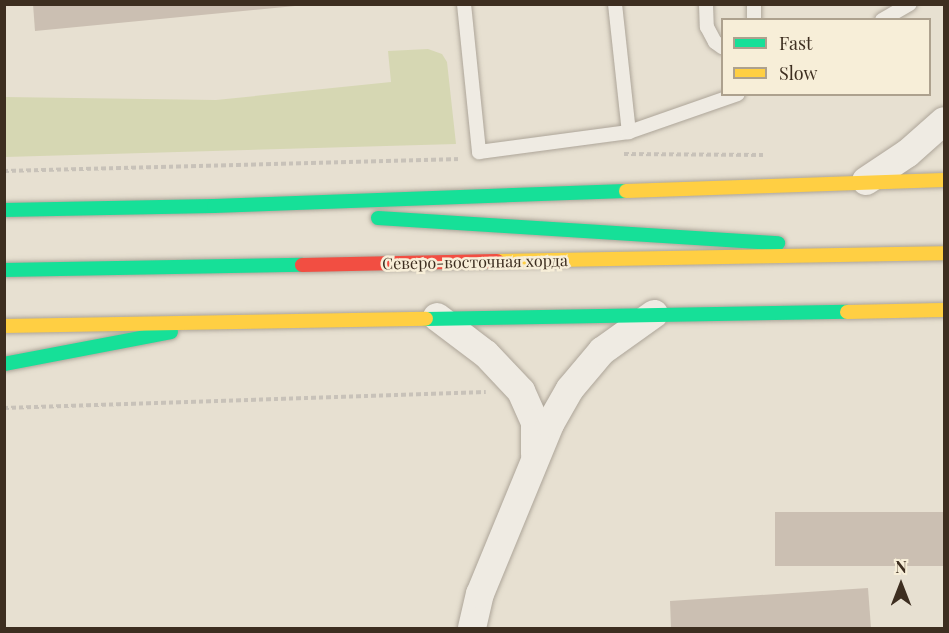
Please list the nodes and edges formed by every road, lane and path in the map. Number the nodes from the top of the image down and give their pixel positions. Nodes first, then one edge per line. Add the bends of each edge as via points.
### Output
1 (464, 4) edge
2 (615, 4) edge
3 (706, 4) edge
4 (910, 4) edge
5 (886, 18) edge
6 (721, 46) edge
7 (734, 96) edge
8 (945, 121) edge
9 (629, 132) junction
10 (619, 154) dead end
11 (766, 155) dead end
12 (465, 159) dead end
13 (4, 171) edge
14 (945, 180) edge
15 (866, 181) junction
16 (214, 206) junction
17 (4, 210) edge
18 (345, 216) dead end
19 (369, 218) dead end
20 (945, 253) edge
21 (922, 254) junction
22 (4, 270) edge
23 (945, 310) edge
24 (776, 313) junction
25 (654, 314) junction
26 (437, 317) junction
27 (224, 322) junction
28 (922, 325) dead end
29 (4, 326) edge
30 (4, 364) edge
31 (493, 392) dead end
32 (4, 408) edge
33 (535, 462) junction
34 (472, 628) edge

1 - 9 lane via 480,152
2 - 9 lane
3 - 6 lane via 706,27
4 - 5 lane
7 - 9 lane
8 - 15 street via 908,153
10 - 11 path
12 - 13 path
14 - 15 main road
15 - 16 main road
16 - 17 main road
16 - 18 main road
19 - 21 main road
20 - 21 main road, Северо-восточная хорда
21 - 22 main road, Северо-восточная хорда
23 - 24 main road
24 - 25 main road
24 - 28 main road
25 - 26 main road
25 - 33 street via 602,351 570,389
26 - 27 main road
26 - 33 street via 486,354 521,391 535,423
27 - 29 main road
27 - 30 main road
31 - 32 path
33 - 34 street via 480,594

